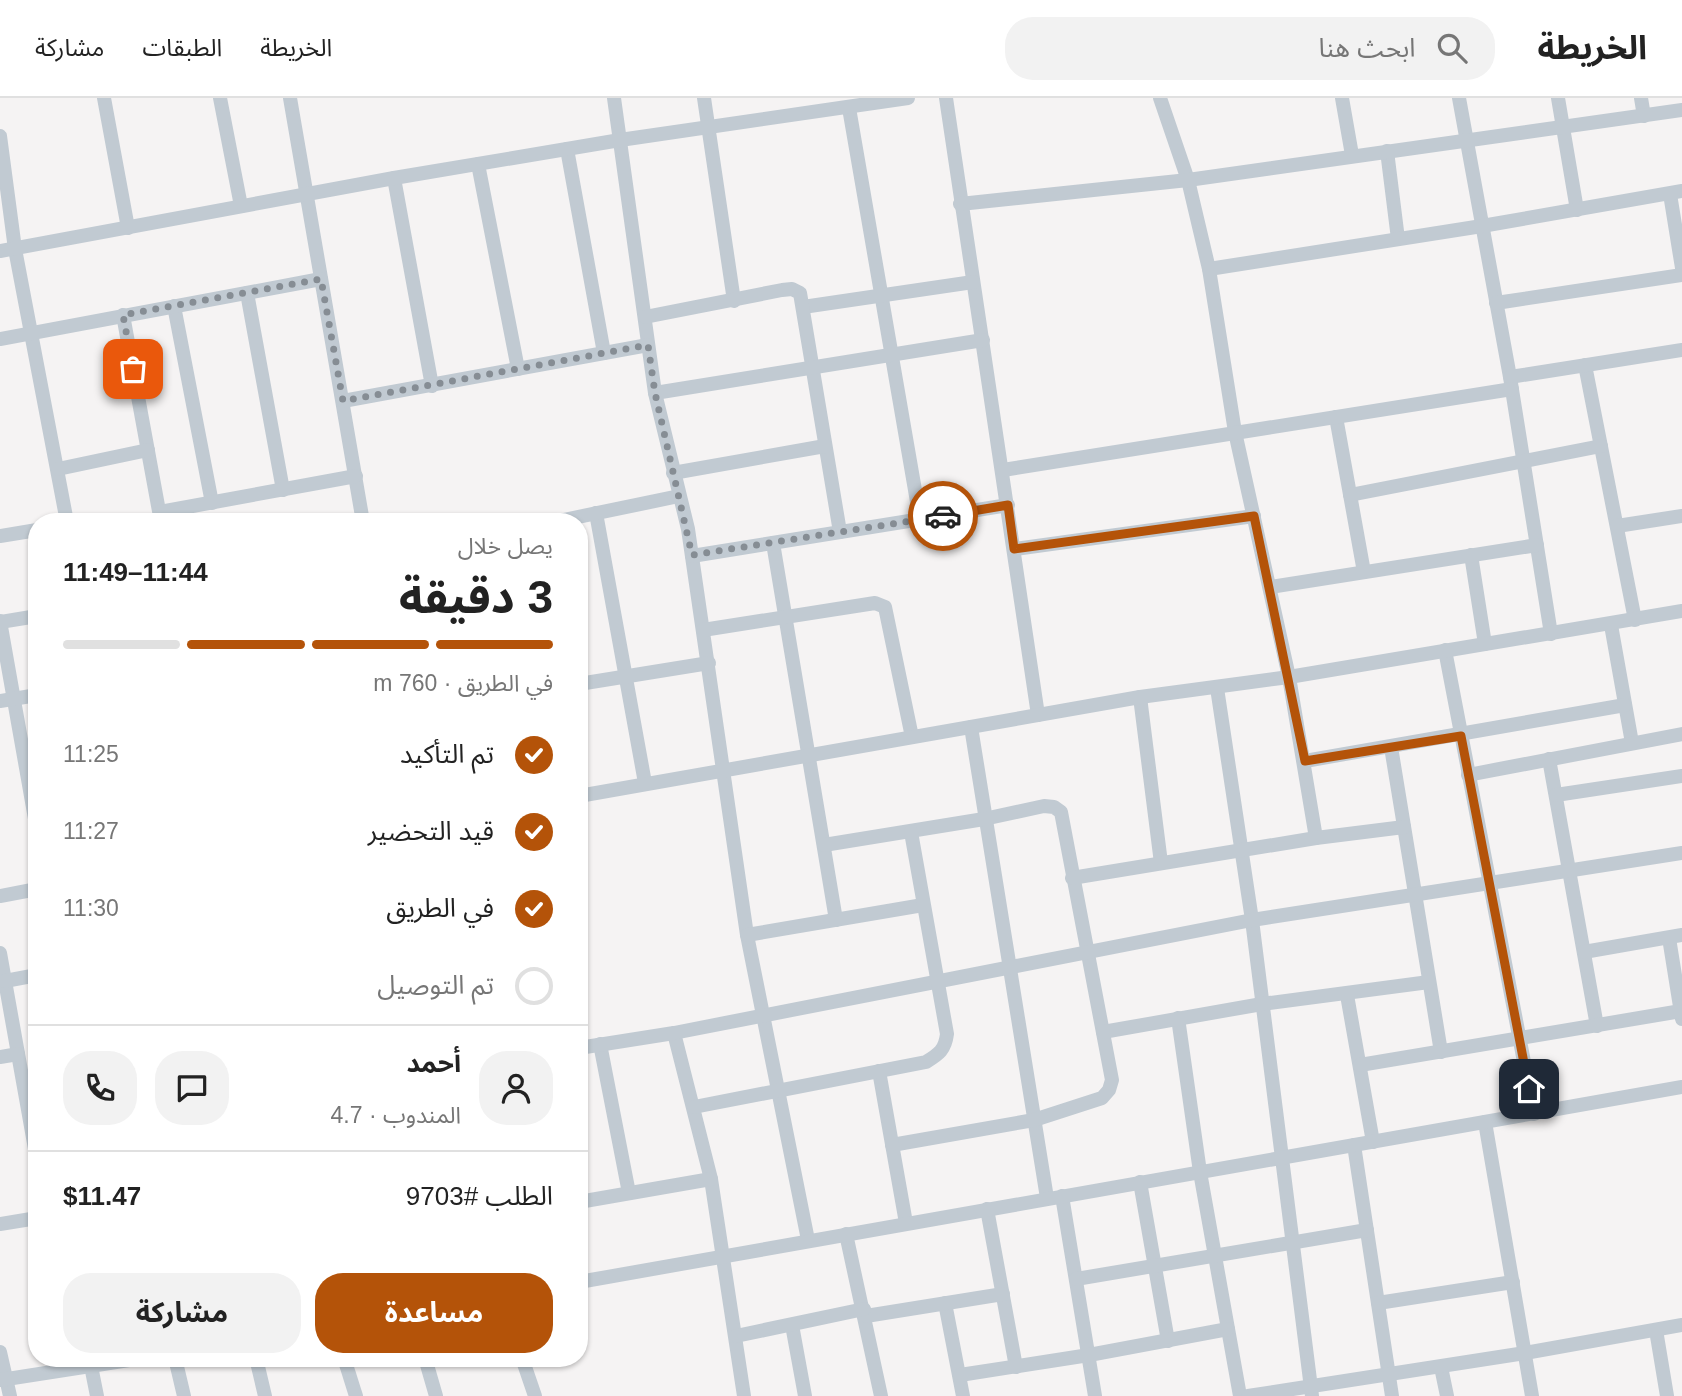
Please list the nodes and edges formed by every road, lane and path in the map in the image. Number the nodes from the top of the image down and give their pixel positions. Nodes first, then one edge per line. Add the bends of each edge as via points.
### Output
1 (220, 98) edge
2 (290, 98) edge
3 (614, 98) edge
4 (704, 98) edge
5 (908, 98) edge
6 (946, 98) edge
7 (1160, 98) edge
8 (1342, 98) edge
9 (1459, 98) edge
10 (1558, 98) edge
11 (1641, 98) edge
12 (109, 99) edge
13 (870, 101) edge
14 (849, 108) junction
15 (1682, 110) edge
16 (1644, 116) junction
17 (1563, 127) junction
18 (709, 128) junction
19 (0, 136) edge
20 (620, 140) junction
21 (1467, 141) junction
22 (567, 149) junction
23 (1387, 151) junction
24 (1352, 155) junction
25 (478, 164) junction
26 (394, 178) junction
27 (1188, 180) junction
28 (1676, 192) edge
29 (307, 195) junction
30 (960, 204) junction
31 (241, 206) junction
32 (1577, 210) junction
33 (1482, 226) junction
34 (128, 228) junction
35 (1398, 239) junction
36 (7, 250) edge
37 (1682, 268) edge
38 (1209, 269) junction
39 (1682, 275) edge
40 (321, 279) junction
41 (973, 282) junction
42 (247, 293) junction
43 (882, 295) junction
44 (734, 301) junction
45 (1496, 303) junction
46 (174, 306) junction
47 (803, 307) junction
48 (123, 315) junction
49 (645, 317) junction
50 (31, 333) junction
51 (0, 339) edge
52 (983, 340) junction
53 (648, 345) junction
54 (1682, 350) edge
55 (604, 353) junction
56 (894, 355) junction
57 (1585, 365) junction
58 (518, 369) junction
59 (813, 369) junction
60 (1511, 383) junction
61 (432, 386) junction
62 (655, 393) junction
63 (343, 401) junction
64 (1336, 416) junction
65 (1235, 432) junction
66 (825, 446) junction
67 (1601, 446) junction
68 (148, 450) junction
69 (1523, 460) junction
70 (58, 469) junction
71 (1003, 470) junction
72 (673, 473) junction
73 (356, 476) junction
74 (283, 490) junction
75 (1350, 495) junction
76 (679, 496) junction
77 (212, 503) junction
78 (1008, 505) junction
79 (66, 513) edge
80 (160, 513) edge
81 (176, 513) edge
82 (362, 513) edge
83 (596, 513) junction
84 (588, 515) edge
85 (1254, 516) junction
86 (1682, 516) edge
87 (920, 519) junction
88 (1617, 526) junction
89 (28, 531) edge
90 (840, 532) junction
91 (0, 536) edge
92 (773, 543) junction
93 (1537, 545) junction
94 (1014, 549) junction
95 (692, 555) junction
96 (1471, 555) junction
97 (1364, 572) junction
98 (1270, 587) junction
99 (1682, 611) edge
100 (28, 617) edge
101 (786, 617) junction
102 (1635, 620) junction
103 (0, 622) edge
104 (1611, 625) junction
105 (703, 630) junction
106 (1551, 634) junction
107 (1485, 644) junction
108 (1445, 650) junction
109 (709, 663) junction
110 (626, 676) junction
111 (1289, 677) junction
112 (588, 682) edge
113 (1217, 688) junction
114 (28, 696) edge
115 (1140, 697) junction
116 (7, 700) edge
117 (1625, 705) junction
118 (1038, 715) junction
119 (971, 727) junction
120 (1682, 734) edge
121 (1461, 736) junction
122 (912, 737) junction
123 (1632, 743) junction
124 (28, 747) edge
125 (1391, 747) junction
126 (811, 755) junction
127 (1549, 759) junction
128 (1305, 761) junction
129 (725, 769) junction
130 (1468, 775) junction
131 (1682, 776) edge
132 (645, 783) junction
133 (588, 794) edge
134 (1556, 795) junction
135 (984, 819) junction
136 (1404, 827) junction
137 (911, 832) junction
138 (1316, 838) junction
139 (824, 845) junction
140 (1242, 850) junction
141 (1682, 853) edge
142 (1161, 863) junction
143 (1572, 872) junction
144 (1072, 878) junction
145 (1489, 886) junction
146 (28, 891) edge
147 (0, 896) edge
148 (1415, 897) junction
149 (923, 905) junction
150 (836, 920) junction
151 (1252, 920) junction
152 (747, 935) junction
153 (1676, 936) edge
154 (1086, 952) junction
155 (1584, 952) junction
156 (0, 953) edge
157 (1009, 967) junction
158 (28, 977) edge
159 (5, 981) junction
160 (937, 981) junction
161 (1429, 982) junction
162 (1347, 995) junction
163 (1262, 1004) junction
164 (762, 1015) junction
165 (1681, 1016) edge
166 (1178, 1018) junction
167 (1597, 1026) junction
168 (1103, 1032) junction
169 (674, 1033) junction
170 (1519, 1039) junction
171 (600, 1044) junction
172 (588, 1046) edge
173 (1441, 1052) junction
174 (18, 1054) junction
175 (0, 1057) edge
176 (1360, 1065) junction
177 (879, 1071) junction
178 (1682, 1087) edge
179 (777, 1091) junction
180 (28, 1100) edge
181 (694, 1107) junction
182 (1534, 1114) junction
183 (1034, 1120) junction
184 (1485, 1122) junction
185 (1373, 1142) junction
186 (892, 1145) junction
187 (1354, 1146) junction
188 (1280, 1159) junction
189 (1199, 1172) junction
190 (711, 1179) junction
191 (1140, 1182) junction
192 (629, 1193) junction
193 (1055, 1197) junction
194 (588, 1200) edge
195 (987, 1209) junction
196 (28, 1219) edge
197 (906, 1223) junction
198 (0, 1224) edge
199 (1367, 1230) junction
200 (846, 1234) junction
201 (808, 1240) junction
202 (1290, 1243) junction
203 (722, 1255) junction
204 (1215, 1255) junction
205 (1156, 1265) junction
206 (1076, 1279) junction
207 (588, 1280) edge
208 (1513, 1282) junction
209 (1003, 1294) junction
210 (945, 1303) junction
211 (1378, 1303) junction
212 (865, 1313) junction
213 (792, 1325) junction
214 (1682, 1325) edge
215 (1228, 1329) junction
216 (1656, 1329) junction
217 (736, 1336) junction
218 (1168, 1341) junction
219 (0, 1352) edge
220 (1525, 1353) junction
221 (1089, 1355) junction
222 (57, 1367) edge
223 (91, 1367) edge
224 (176, 1367) edge
225 (258, 1367) edge
226 (347, 1367) edge
227 (428, 1367) edge
228 (525, 1367) edge
229 (1016, 1367) junction
230 (1441, 1367) junction
231 (1389, 1374) junction
232 (960, 1375) junction
233 (3, 1380) edge
234 (1311, 1391) edge
235 (10, 1396) edge
236 (97, 1396) edge
237 (184, 1396) edge
238 (265, 1396) edge
239 (356, 1396) edge
240 (436, 1396) edge
241 (535, 1396) edge
242 (744, 1396) edge
243 (805, 1396) edge
244 (881, 1396) edge
245 (963, 1396) edge
246 (1096, 1396) edge
247 (1240, 1396) edge
248 (1248, 1396) edge
249 (1392, 1396) edge
250 (1447, 1396) edge
251 (1532, 1396) edge
252 (1667, 1396) edge

1 - 31 street
2 - 29 street
3 - 20 street
4 - 18 street
5 - 13 street
6 - 30 street
7 - 27 street
8 - 24 street
9 - 21 street
10 - 17 street
11 - 16 street
12 - 34 street
13 - 14 street
14 - 18 street
14 - 43 street
15 - 16 street
16 - 17 street
17 - 21 street
17 - 32 street
18 - 20 street
18 - 44 street
19 - 36 street
20 - 22 street
20 - 49 street
21 - 23 street
21 - 33 street
22 - 25 street
22 - 55 street
23 - 24 street
23 - 35 street
24 - 27 street
25 - 26 street
25 - 58 street
26 - 29 street
26 - 61 street
27 - 30 street
27 - 38 street
28 - 32 street
28 - 37 street
29 - 31 street
29 - 40 street
30 - 41 street
31 - 34 street
32 - 33 street
33 - 35 street
33 - 45 street
34 - 36 street
35 - 38 street
36 - 50 street
38 - 65 street
39 - 45 street
40 - 42 street
40 - 63 street
41 - 43 street
41 - 52 street
42 - 46 street
42 - 74 street
43 - 47 street
43 - 56 street
44 - 47 street via 792,289 800,293
44 - 49 street
45 - 60 street
46 - 48 street
46 - 77 street
47 - 59 street
48 - 50 street
48 - 68 street
49 - 53 street
50 - 51 street
50 - 70 street
52 - 56 street
52 - 71 street
53 - 55 street
53 - 62 street
54 - 57 street
55 - 58 street
56 - 59 street
56 - 87 street
57 - 60 street
57 - 67 street
58 - 61 street
59 - 62 street
59 - 66 street
60 - 64 street
60 - 69 street
61 - 63 street
62 - 72 street
63 - 73 street
64 - 65 street
64 - 75 street
65 - 71 street
65 - 85 street
66 - 72 street
66 - 90 street
67 - 69 street
67 - 88 street
68 - 70 street
68 - 80 street
69 - 75 street
69 - 93 street
70 - 79 street
71 - 78 street
72 - 76 street
73 - 74 street
73 - 82 street
74 - 77 street
75 - 97 street
76 - 83 street
76 - 95 street
77 - 81 street
78 - 87 street
78 - 94 street
83 - 84 street
83 - 110 street
85 - 94 street
85 - 98 street
86 - 88 street
87 - 90 street
88 - 102 street
89 - 91 street
90 - 92 street
92 - 95 street
92 - 101 street
93 - 96 street
93 - 106 street
94 - 118 street
95 - 105 street
96 - 97 street
96 - 107 street
97 - 98 street
98 - 111 street
99 - 102 street
100 - 103 street
101 - 105 street
101 - 122 street via 875,603 885,607
101 - 126 street
102 - 104 street
103 - 116 street
104 - 106 street
104 - 117 street
105 - 109 street
106 - 107 street
107 - 108 street
108 - 111 street
108 - 121 street
109 - 110 street
109 - 129 street
110 - 112 street
110 - 132 street
111 - 113 street
111 - 128 street
113 - 115 street
113 - 140 street
114 - 116 street
115 - 118 street
115 - 142 street
116 - 124 street
117 - 121 street
117 - 123 street
118 - 119 street
119 - 122 street
119 - 135 street
120 - 123 street
121 - 125 street
121 - 130 street
122 - 126 street
123 - 127 street
125 - 128 street
125 - 136 street
126 - 129 street
126 - 139 street
127 - 130 street
127 - 134 street
128 - 138 street
129 - 132 street
129 - 152 street
130 - 145 street
131 - 134 street
132 - 133 street
134 - 143 street
135 - 137 street
135 - 144 street via 1054,807 1060,812
135 - 157 street
136 - 138 street
136 - 148 street
137 - 139 street
137 - 149 street
138 - 140 street
139 - 150 street
140 - 142 street
140 - 151 street
141 - 143 street
142 - 144 street
143 - 145 street
143 - 155 street
144 - 154 street
145 - 148 street
145 - 170 street
146 - 147 street
148 - 151 street
148 - 161 street
149 - 150 street
149 - 160 street
150 - 152 street
151 - 154 street
151 - 163 street
152 - 164 street
153 - 155 street
153 - 165 street
154 - 157 street
154 - 168 street
155 - 167 street
156 - 159 street
157 - 160 street
157 - 183 street
158 - 159 street
159 - 174 street
160 - 164 street
160 - 177 street via 946,1046 926,1062
161 - 162 street
161 - 173 street
162 - 163 street
162 - 176 street
163 - 166 street
163 - 188 street
164 - 169 street
164 - 179 street
165 - 167 street
166 - 168 street
166 - 189 street
167 - 170 street
168 - 183 street via 1112,1080 1109,1090 1102,1098
169 - 171 street
169 - 181 street
170 - 173 street
170 - 182 street
171 - 172 street
171 - 192 street
173 - 176 street
174 - 175 street
174 - 180 street
176 - 185 street
177 - 179 street
177 - 186 street
178 - 182 street
179 - 181 street
179 - 201 street
181 - 190 street
182 - 184 street
183 - 186 street
183 - 193 street
184 - 185 street
184 - 208 street
185 - 187 street
186 - 197 street
187 - 188 street
187 - 199 street
188 - 189 street
188 - 202 street
189 - 191 street
189 - 204 street
190 - 192 street
190 - 203 street
191 - 193 street
191 - 205 street
192 - 194 street
193 - 195 street
193 - 206 street
195 - 197 street
195 - 209 street
196 - 198 street
197 - 200 street
199 - 202 street
199 - 211 street
200 - 201 street
200 - 212 street
201 - 203 street
202 - 204 street
202 - 234 street
203 - 207 street
203 - 217 street
204 - 205 street
204 - 215 street
205 - 206 street
205 - 218 street
206 - 221 street
208 - 211 street
208 - 220 street
209 - 210 street
209 - 229 street
210 - 212 street
210 - 232 street
211 - 231 street
212 - 213 street
212 - 244 street
213 - 217 street
213 - 243 street
214 - 216 street
215 - 218 street
215 - 247 street
216 - 220 street
216 - 252 street
217 - 242 street
218 - 221 street
219 - 233 street
220 - 230 street
220 - 251 street
221 - 229 street
221 - 246 street
222 - 233 street
223 - 236 street
224 - 237 street
225 - 238 street
226 - 239 street
227 - 240 street
228 - 241 street
229 - 232 street
230 - 231 street
230 - 250 street
231 - 234 street
231 - 249 street
232 - 245 street
233 - 235 street
234 - 248 street

